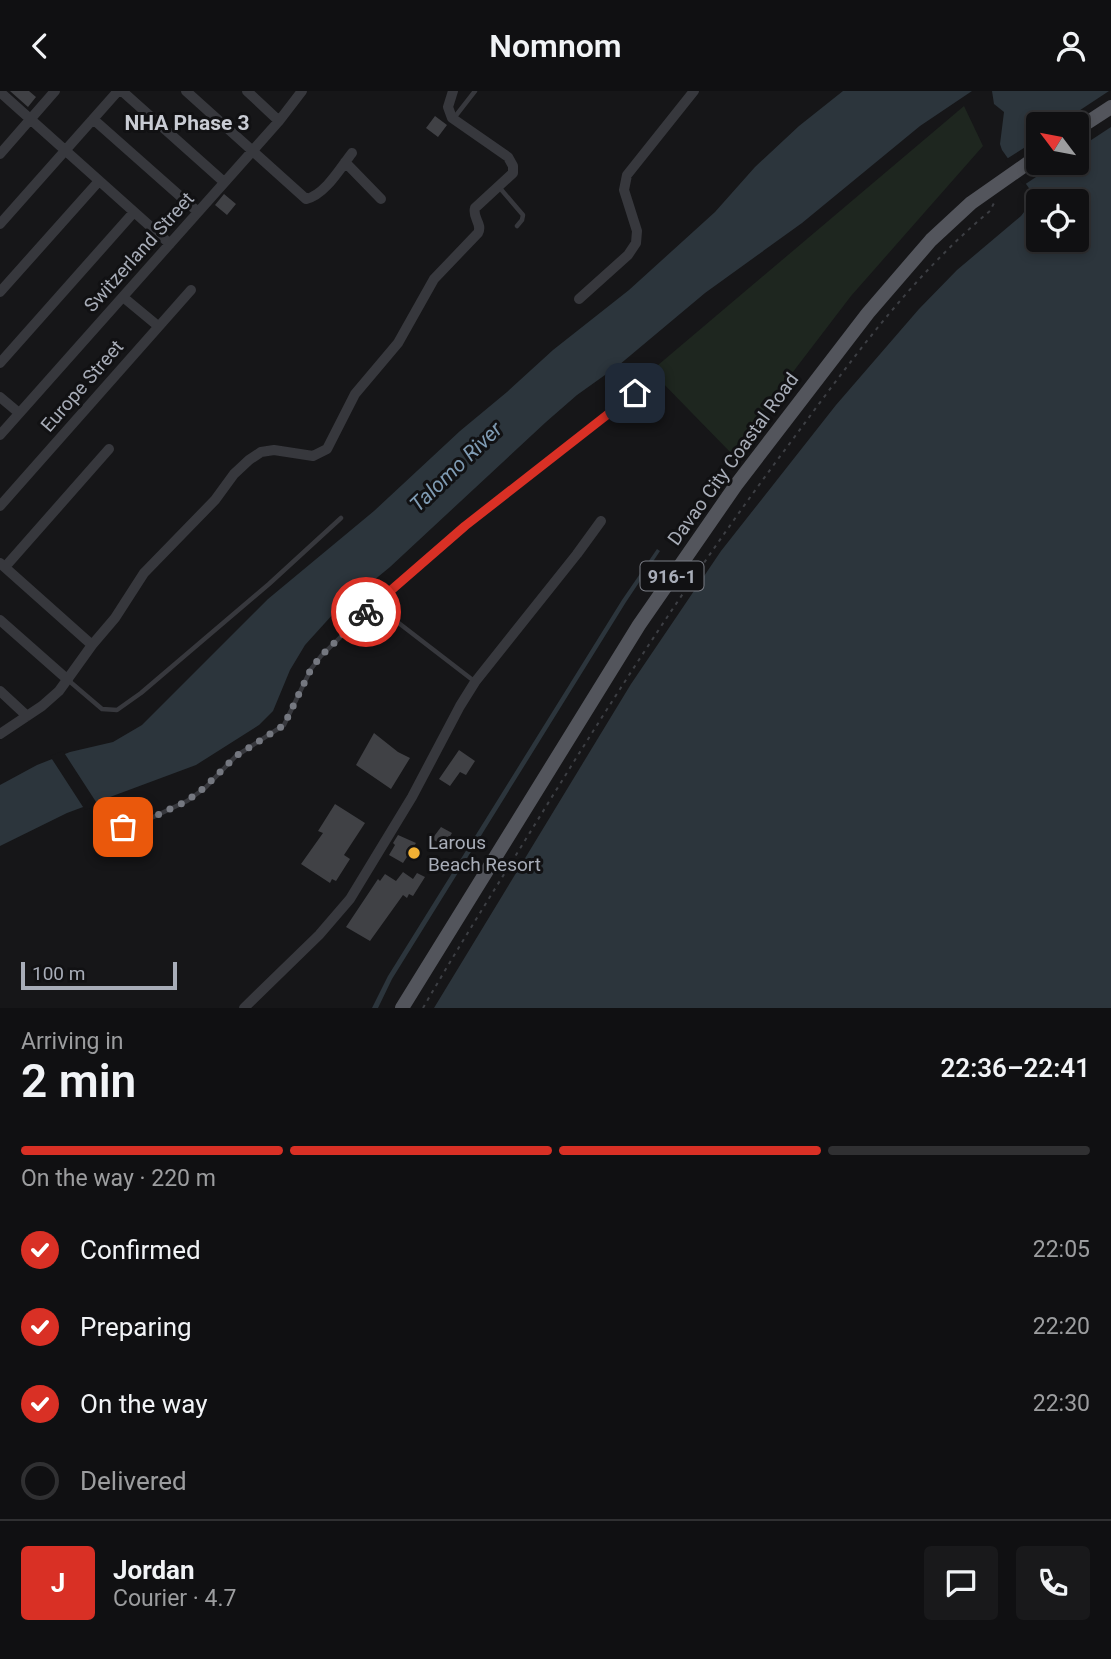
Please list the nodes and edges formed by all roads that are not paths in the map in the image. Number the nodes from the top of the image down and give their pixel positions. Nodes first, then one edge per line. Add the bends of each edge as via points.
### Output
1 (55, 91) edge
2 (120, 91) edge
3 (186, 91) edge
4 (247, 91) edge
5 (302, 91) edge
6 (453, 91) edge
7 (475, 91) edge
8 (694, 91) edge
9 (0, 92) edge
10 (1111, 107) edge
11 (93, 119) junction
12 (454, 119) junction
13 (30, 120) junction
14 (279, 121) junction
15 (1089, 121) edge
16 (65, 151) junction
17 (252, 151) junction
18 (0, 153) edge
19 (352, 153) dead end
20 (345, 162) junction
21 (1026, 164) edge
22 (99, 181) junction
23 (224, 182) junction
24 (499, 187) junction
25 (381, 199) dead end
26 (134, 212) junction
27 (198, 212) junction
28 (0, 224) edge
29 (517, 226) dead end
30 (170, 244) junction
31 (191, 290) dead end
32 (0, 292) edge
33 (123, 297) junction
34 (579, 299) dead end
35 (158, 327) junction
36 (0, 363) edge
37 (635, 393) dead end
38 (0, 397) edge
39 (19, 413) junction
40 (0, 435) edge
41 (109, 449) dead end
42 (0, 506) edge
43 (341, 518) dead end
44 (601, 521) dead end
45 (3, 565) edge
46 (374, 604) junction
47 (0, 620) edge
48 (92, 645) junction
49 (68, 680) junction
50 (475, 682) junction
51 (0, 691) edge
52 (27, 716) junction
53 (0, 734) edge
54 (123, 827) dead end
55 (244, 1008) edge
56 (402, 1008) edge

1 - 13 street
2 - 11 street
2 - 23 street
3 - 17 street
4 - 14 street
5 - 14 street, Switzerland Street
6 - 12 street via 448,107
7 - 12 lane
8 - 34 street via 627,175 624,190 637,231 636,243
9 - 13 street
10 - 15 main road
11 - 16 street
11 - 27 street
12 - 24 street via 510,160 513,173
13 - 16 street
13 - 18 street
14 - 17 street, Switzerland Street
16 - 22 street
16 - 28 street
17 - 20 street via 306,199 316,196
17 - 23 street, Switzerland Street
19 - 20 street
20 - 25 street
21 - 56 main road, Davao City Coastal Road / 916-1 via 951,220 904,270 736,485 639,625
22 - 26 street
22 - 32 street
23 - 27 street, Switzerland Street
24 - 29 lane via 523,215
24 - 48 street via 475,208 478,233 434,279 387,358 355,394 327,449 313,456 274,450 248,460 144,573
26 - 30 street
26 - 36 street
27 - 30 street, Switzerland Street
30 - 33 street, Switzerland Street
31 - 35 street, Europe Street
33 - 35 street
33 - 39 street, Switzerland Street
35 - 42 street, Europe Street
37 - 46 lane
38 - 39 street
39 - 40 street, Switzerland Street
41 - 45 street
43 - 49 lane via 117,710 102,709
44 - 50 street
45 - 48 street
46 - 50 lane
46 - 54 lane via 321,656 284,725 236,756 187,801
47 - 49 street
48 - 49 street
49 - 52 street via 52,699
50 - 55 street via 350,899 320,935
51 - 52 street
52 - 53 street

